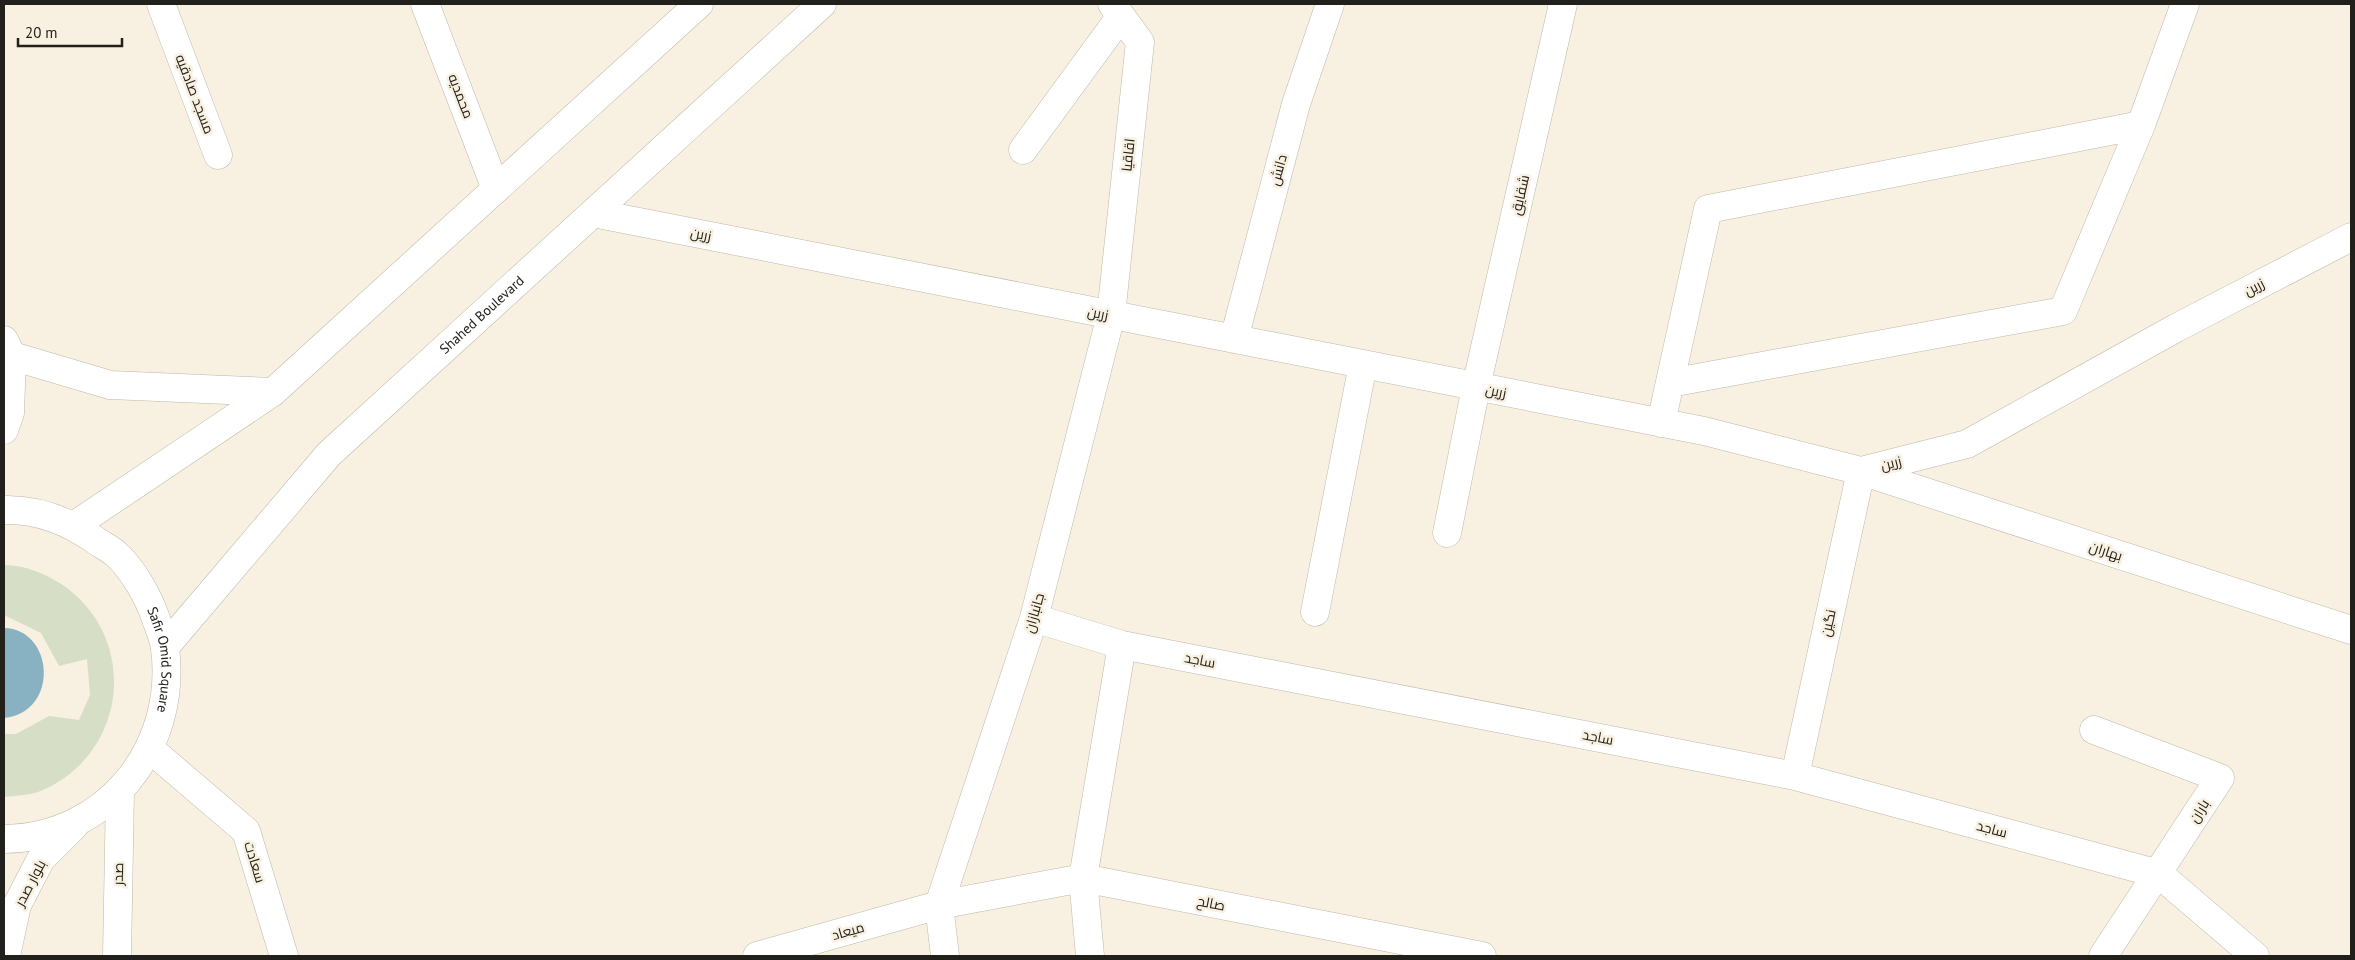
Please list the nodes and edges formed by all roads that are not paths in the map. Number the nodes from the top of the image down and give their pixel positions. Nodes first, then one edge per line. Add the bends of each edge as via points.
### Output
1 (161, 4) edge
2 (425, 4) edge
3 (699, 4) edge
4 (822, 4) edge
5 (1330, 4) edge
6 (1563, 4) edge
7 (2185, 4) edge
8 (1116, 10) edge
9 (2141, 125) junction
10 (1023, 150) dead end
11 (218, 155) dead end
12 (496, 189) junction
13 (593, 213) junction
14 (2351, 236) edge
15 (1111, 315) junction
16 (1234, 339) junction
17 (8, 348) edge
18 (1363, 364) junction
19 (1670, 383) junction
20 (1476, 387) junction
21 (273, 392) junction
22 (1661, 423) junction
23 (4, 430) edge
24 (1861, 471) junction
25 (4, 510) edge
26 (75, 526) junction
27 (1447, 533) dead end
28 (1315, 612) dead end
29 (1034, 618) junction
30 (2351, 630) edge
31 (1122, 645) junction
32 (165, 647) junction
33 (2094, 730) dead end
34 (150, 749) junction
35 (1795, 776) junction
36 (120, 792) junction
37 (78, 822) junction
38 (4, 839) edge
39 (2159, 874) junction
40 (1083, 878) junction
41 (939, 905) junction
42 (6, 956) edge
43 (117, 956) edge
44 (284, 956) edge
45 (757, 956) edge
46 (945, 956) edge
47 (1090, 956) edge
48 (1482, 956) edge
49 (2104, 956) edge
50 (2255, 956) edge

1 - 11 street, مسجد صادقیه
2 - 12 street, محمدیه
3 - 12 street
4 - 13 street, Shahed Boulevard
5 - 16 street, دانش via 1296,104
6 - 20 street, شقایق
7 - 9 street
8 - 10 street
8 - 15 street, اقاقیا via 1140,42
9 - 19 street via 2063,311
9 - 19 street via 1708,210
12 - 21 street
13 - 15 street, زرین
13 - 32 street, Shahed Boulevard via 329,454
14 - 24 street, زرین via 1966,444
15 - 16 street, زرین
15 - 29 street, جانبازان
16 - 18 street, زرین
17 - 21 street via 110,385
17 - 23 street via 10,413
18 - 20 street, زرین
18 - 28 street
19 - 22 street
20 - 22 street, زرین
20 - 27 street, شقایق
21 - 26 street
22 - 24 street, زرین
24 - 30 street, بهاران
24 - 35 street, نگین
25 - 26 street, Safir Omid Square via 25,509
26 - 32 street, Safir Omid Square via 117,556 133,576 148,597
29 - 31 street, ساجد
29 - 41 street, جانبازان
31 - 35 street, ساجد
31 - 40 street
32 - 34 street, Safir Omid Square via 166,699
33 - 39 street, باران via 2220,778
34 - 36 street, Safir Omid Square
34 - 44 street, سعادت via 246,831
35 - 39 street, ساجد
36 - 37 street, Safir Omid Square
36 - 43 street, صدر
37 - 38 street, Safir Omid Square via 28,839
37 - 42 street, بلوار صدر via 42,859 21,897
39 - 49 street, باران
39 - 50 street
40 - 41 street, صالح
40 - 47 street
40 - 48 street, صالح
41 - 45 street, میعاد
41 - 46 street

